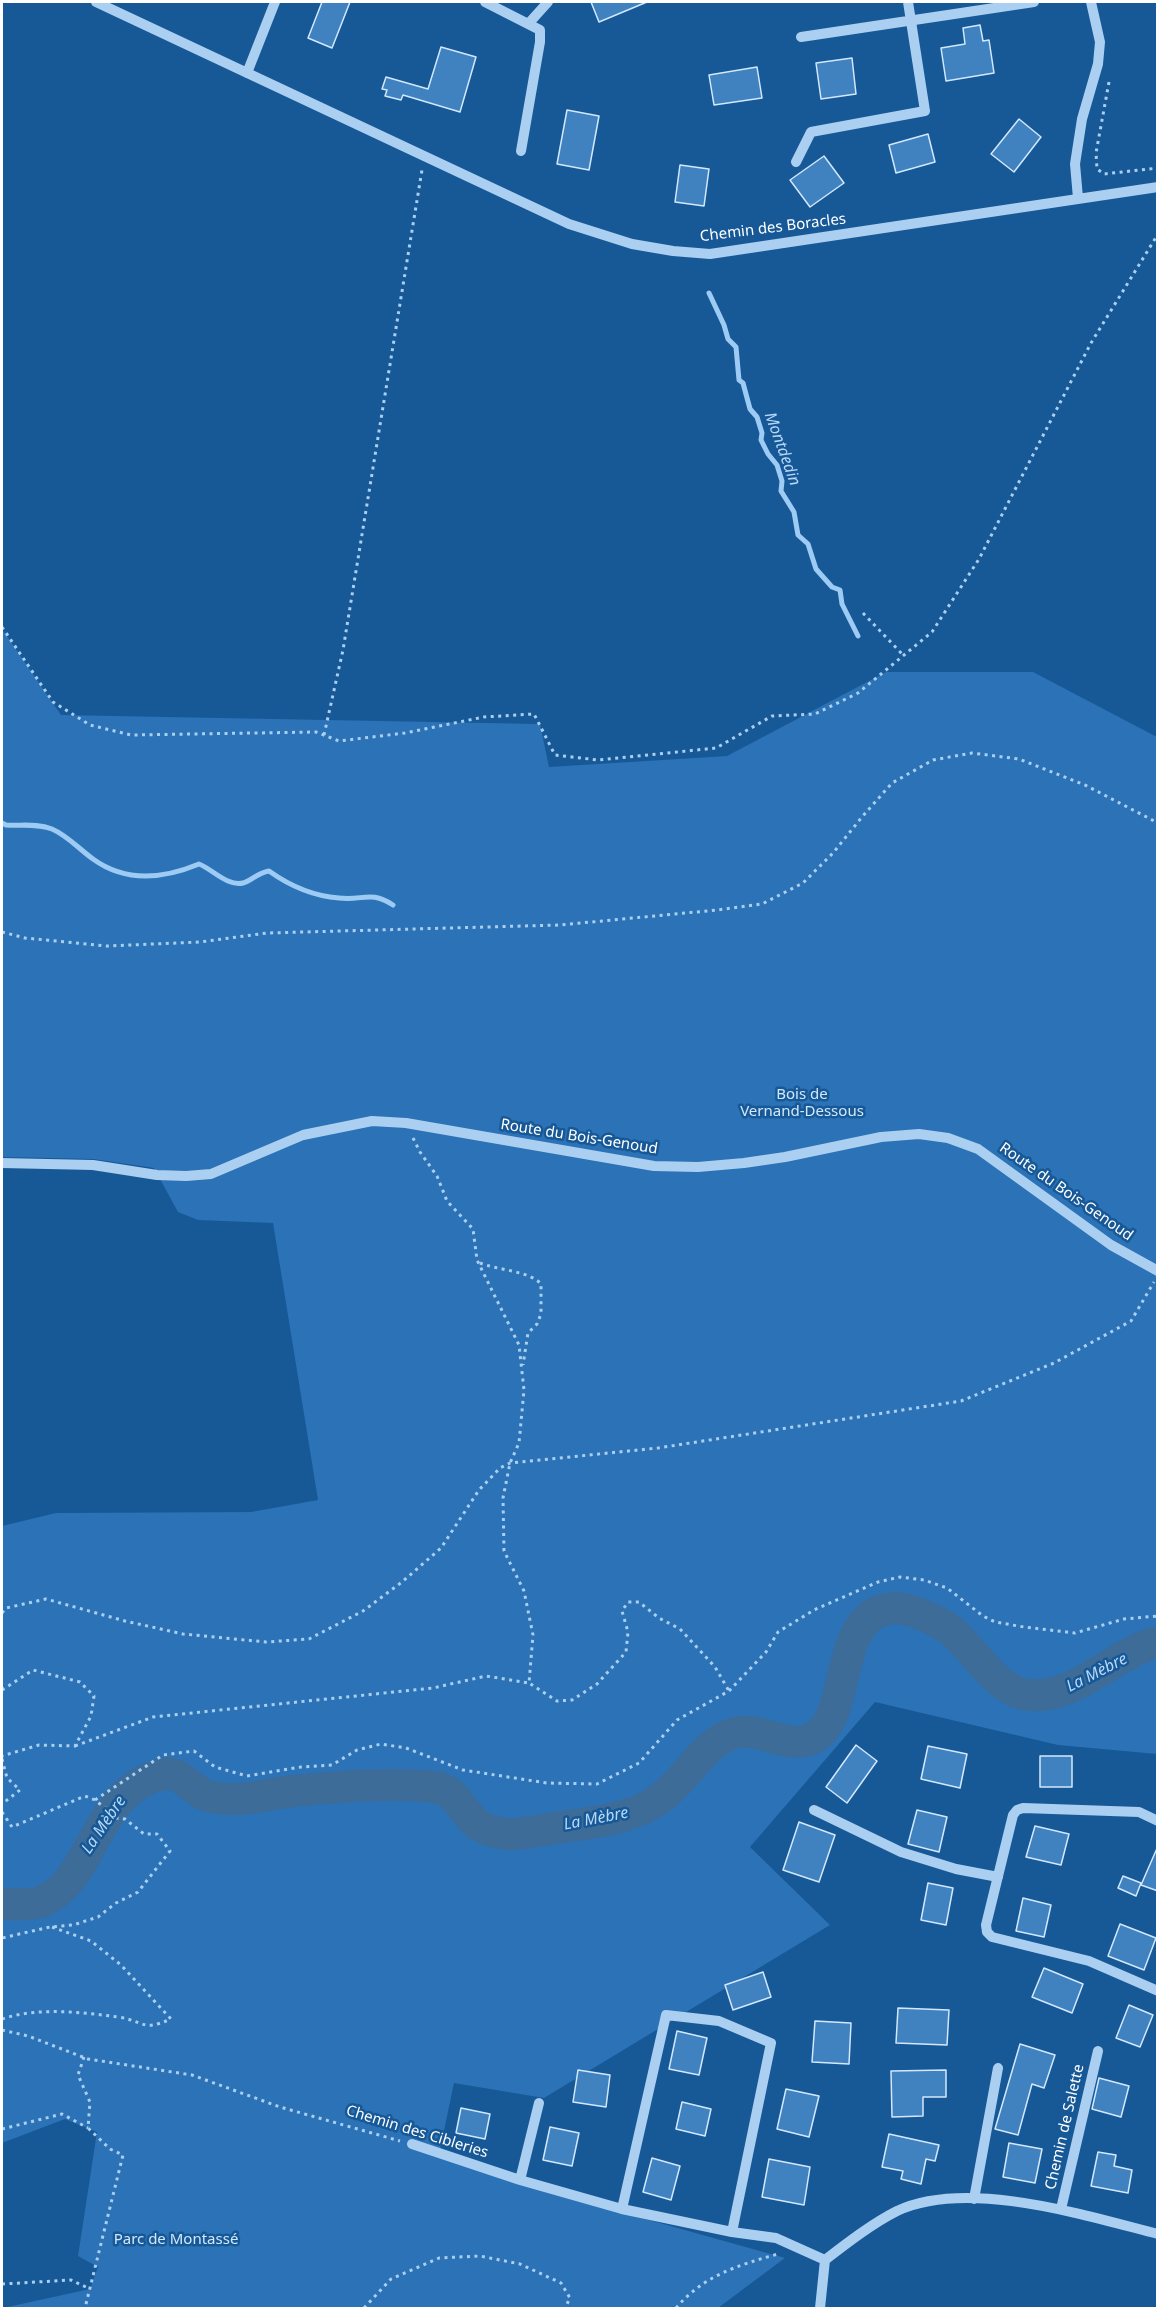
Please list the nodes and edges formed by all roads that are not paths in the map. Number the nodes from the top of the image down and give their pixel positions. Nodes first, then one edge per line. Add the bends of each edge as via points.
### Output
1 (96, 2) edge
2 (275, 2) edge
3 (485, 2) edge
4 (548, 2) edge
5 (908, 2) edge
6 (1034, 2) edge
7 (1092, 2) edge
8 (912, 21) junction
9 (529, 23) junction
10 (801, 37) dead end
11 (247, 73) junction
12 (521, 151) dead end
13 (796, 162) dead end
14 (1158, 187) edge
15 (1078, 198) junction
16 (2, 1163) edge
17 (1158, 1271) edge
18 (814, 1810) dead end
19 (1158, 1821) edge
20 (998, 1877) junction
21 (1158, 1991) edge
22 (1098, 2051) dead end
23 (998, 2068) dead end
24 (539, 2103) dead end
25 (412, 2145) road end
26 (520, 2180) junction
27 (974, 2199) junction
28 (622, 2209) junction
29 (1062, 2209) junction
30 (732, 2232) junction
31 (1158, 2234) edge
32 (825, 2260) junction
33 (820, 2308) edge

1 - 11 street, Chemin des Boracles
2 - 11 street
3 - 9 street
4 - 9 street
5 - 8 street
6 - 8 street
7 - 15 street via 1100,42 1075,164
8 - 10 street
8 - 13 street via 925,111 811,132
9 - 12 street via 540,30 540,42
11 - 15 street, Chemin des Boracles via 569,224 632,244 673,251 710,254
14 - 15 street, Chemin des Boracles
16 - 17 street, Route du Bois-Genoud via 93,1166 157,1175 211,1174 303,1135 372,1121 406,1123 615,1160 698,1167 919,1134 948,1138 978,1149 1111,1245
18 - 20 street via 901,1852
19 - 20 street via 1139,1812 1017,1810 1012,1815
20 - 21 street via 986,1925 992,1937 1089,1961
22 - 29 street, Chemin de Salette
23 - 27 street
24 - 26 street
25 - 26 street, Chemin des Cibleries
26 - 28 street, Chemin des Cibleries
27 - 29 street, Chemin de Salette
27 - 32 street, Chemin de Salette via 925,2202 897,2211
28 - 30 street, Chemin des Cibleries
28 - 30 street via 666,2015 719,2021 771,2043
29 - 31 street, Chemin de Salette
30 - 32 street, Chemin des Cibleries via 776,2238
32 - 33 street

